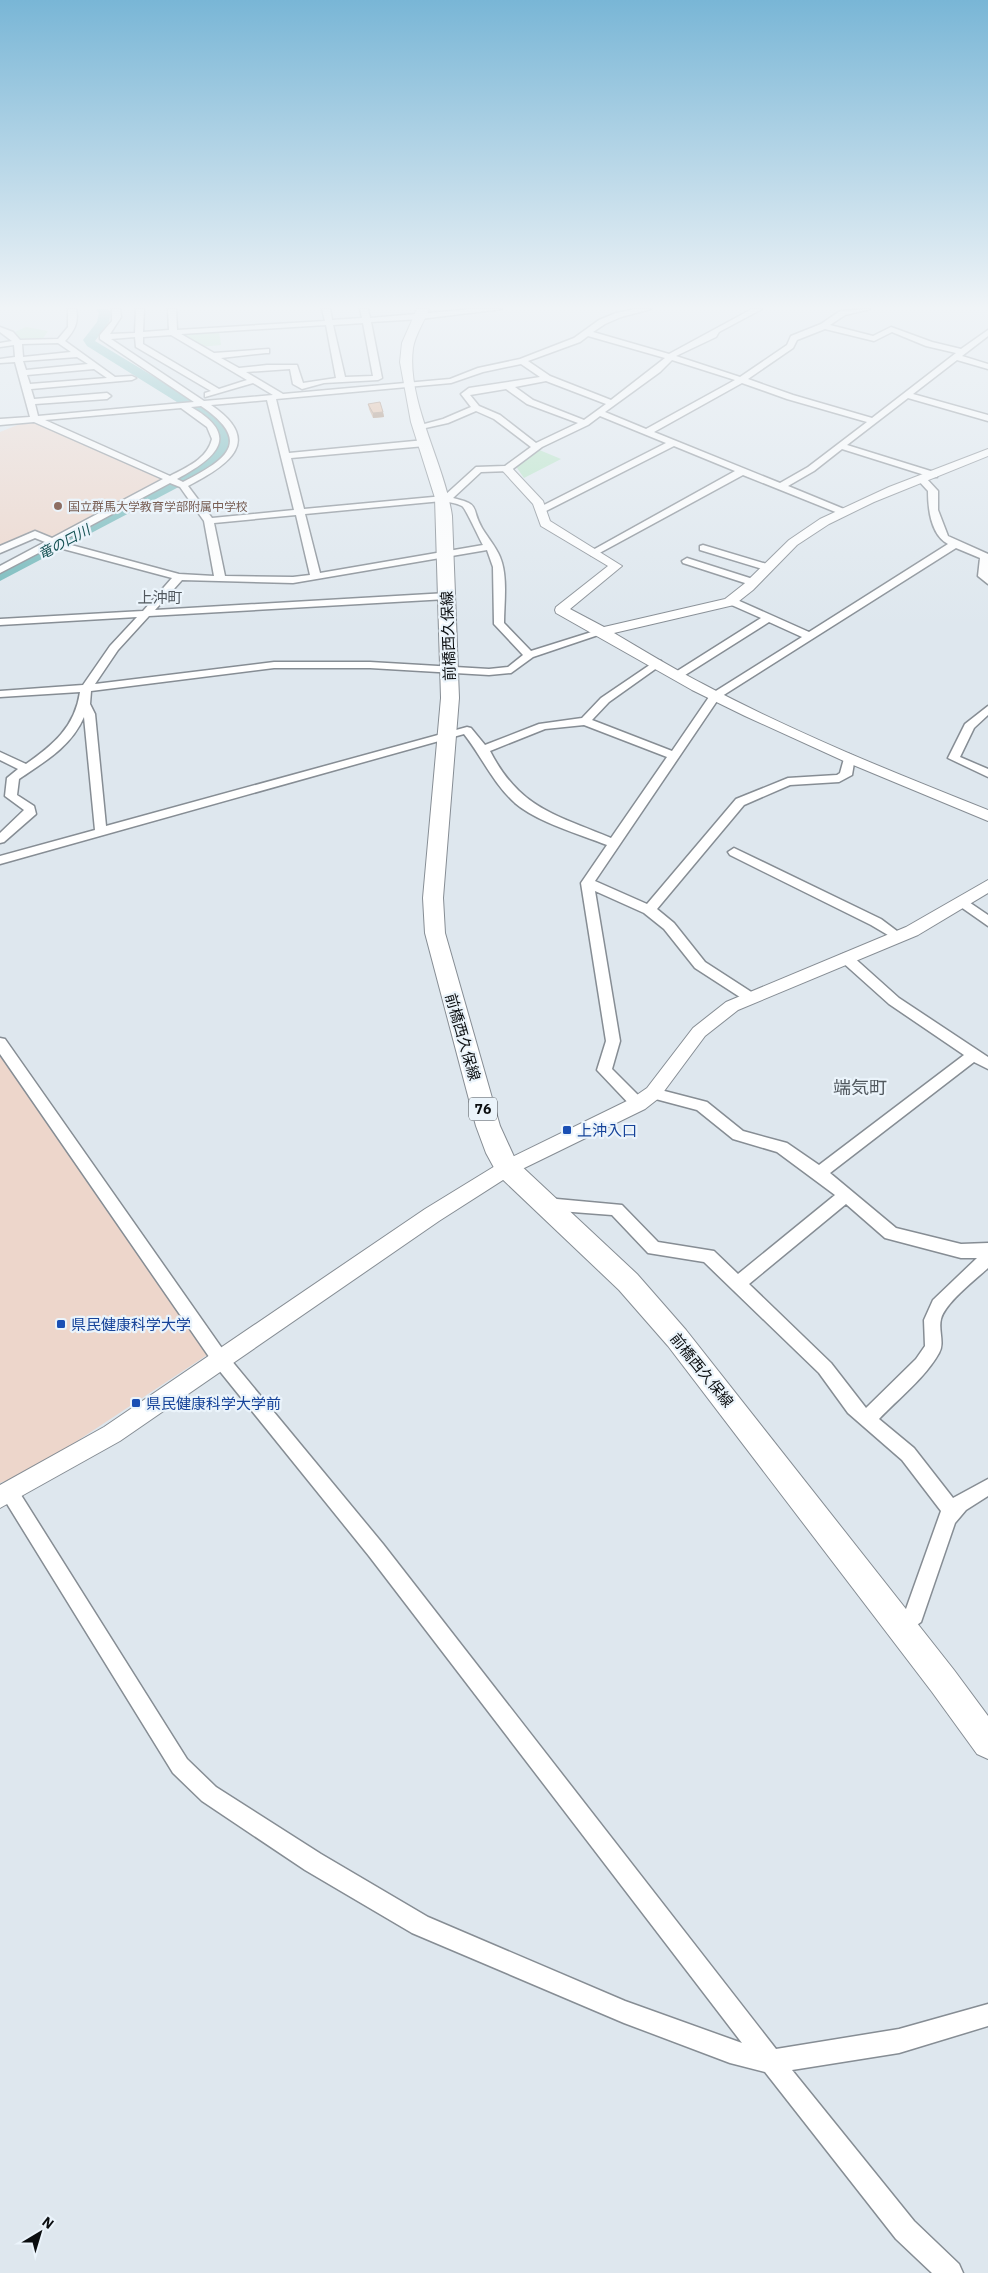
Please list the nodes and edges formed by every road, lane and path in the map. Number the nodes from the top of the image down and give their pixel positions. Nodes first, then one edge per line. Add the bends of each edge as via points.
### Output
1 (34, 415) edge
2 (80, 415) edge
3 (198, 415) edge
4 (219, 415) edge
5 (276, 415) edge
6 (418, 415) edge
7 (459, 415) edge
8 (493, 415) edge
9 (564, 415) edge
10 (596, 415) edge
11 (604, 415) edge
12 (678, 415) edge
13 (855, 415) edge
14 (882, 415) edge
15 (35, 419) junction
16 (874, 421) junction
17 (0, 422) edge
18 (585, 423) junction
19 (647, 432) junction
20 (423, 434) junction
21 (674, 443) junction
22 (841, 446) junction
23 (536, 447) junction
24 (988, 452) edge
25 (287, 456) junction
26 (508, 469) junction
27 (743, 471) junction
28 (928, 477) junction
29 (170, 480) junction
30 (182, 485) junction
31 (781, 486) junction
32 (445, 498) junction
33 (543, 509) junction
34 (300, 511) junction
35 (841, 511) junction
36 (209, 521) junction
37 (51, 542) junction
38 (955, 544) junction
39 (490, 547) junction
40 (703, 548) dead end
41 (0, 550) edge
42 (445, 553) junction
43 (594, 553) junction
44 (987, 558) edge
45 (687, 561) dead end
46 (766, 567) junction
47 (0, 570) edge
48 (179, 577) junction
49 (316, 577) junction
50 (220, 579) junction
51 (752, 582) junction
52 (988, 582) edge
53 (446, 596) junction
54 (731, 601) junction
55 (146, 614) junction
56 (768, 618) junction
57 (0, 622) edge
58 (604, 631) junction
59 (810, 636) junction
60 (529, 655) junction
61 (657, 663) junction
62 (449, 669) junction
63 (678, 675) junction
64 (86, 688) junction
65 (0, 694) edge
66 (715, 696) junction
67 (84, 704) junction
68 (988, 709) edge
69 (585, 721) junction
70 (447, 734) junction
71 (484, 750) junction
72 (0, 755) edge
73 (673, 755) junction
74 (849, 757) junction
75 (25, 768) junction
76 (988, 772) edge
77 (988, 816) edge
78 (101, 833) junction
79 (0, 839) edge
80 (615, 844) junction
81 (734, 852) dead end
82 (0, 860) edge
83 (588, 883) junction
84 (988, 885) edge
85 (963, 902) junction
86 (649, 910) junction
87 (988, 922) edge
88 (898, 937) junction
89 (846, 958) junction
90 (751, 998) junction
91 (0, 1043) edge
92 (976, 1054) junction
93 (988, 1064) edge
94 (645, 1098) junction
95 (508, 1168) junction
96 (819, 1173) junction
97 (845, 1196) junction
98 (546, 1204) junction
99 (988, 1250) edge
100 (988, 1258) edge
101 (738, 1284) junction
102 (220, 1359) junction
103 (867, 1418) junction
104 (988, 1488) edge
105 (5, 1495) edge
106 (952, 1511) junction
107 (900, 1627) junction
108 (988, 1743) edge
109 (988, 2016) edge
110 (770, 2062) junction
111 (950, 2273) edge

1 - 15 street
2 - 15 street
3 - 29 street via 211,424 217,434 217,444 204,461
4 - 30 street via 233,428 237,439 233,451 223,462
5 - 25 street
6 - 20 main road, 前橋西久保線 / 76
7 - 20 street
8 - 23 street
9 - 18 street
10 - 18 street
11 - 19 street
12 - 19 street
13 - 16 street
14 - 16 street
15 - 17 street
15 - 29 street
16 - 22 street
18 - 23 street
19 - 21 street
20 - 25 street
20 - 32 main road, 前橋西久保線 / 76
21 - 27 street
21 - 33 street
22 - 28 street
22 - 31 street
23 - 26 street
24 - 28 street
25 - 34 street
26 - 32 street via 479,469
26 - 33 street
27 - 31 street
27 - 43 street
28 - 35 street
28 - 38 street via 933,491 933,510 944,538
29 - 30 street
29 - 37 street
30 - 36 street
31 - 35 street
32 - 34 street
32 - 39 street via 466,504 472,510 476,526
32 - 42 main road, 前橋西久保線 / 76
33 - 43 street via 545,523
34 - 36 street
34 - 49 street
35 - 46 street via 780,552
36 - 50 street
37 - 41 street via 35,534
37 - 47 street
37 - 48 street
38 - 44 street
38 - 59 street
39 - 42 street
39 - 60 street via 499,576 498,624
40 - 46 street
42 - 49 street
42 - 53 main road, 前橋西久保線 / 76
43 - 58 street via 616,566 561,610
44 - 52 street via 983,576
45 - 51 street
46 - 51 street
48 - 50 street
48 - 55 street
49 - 50 street via 293,580
51 - 54 street
53 - 55 street
53 - 62 main road, 前橋西久保線 / 76
54 - 56 street
54 - 58 street
55 - 57 street
55 - 64 street via 114,648
56 - 59 street
56 - 63 street
58 - 60 street
58 - 61 street
59 - 66 street
60 - 62 street via 511,670
61 - 63 street
61 - 69 street via 605,700
62 - 64 street via 274,665
62 - 70 main road, 前橋西久保線 / 76
63 - 66 street
64 - 65 street
64 - 67 street
66 - 73 street
66 - 74 street
67 - 75 street via 72,731 56,748
67 - 78 street via 89,714
68 - 76 street via 968,726 954,758
69 - 71 street via 543,726
69 - 73 street
70 - 71 street via 467,730
70 - 78 street
70 - 95 main road, 前橋西久保線 / 76 via 433,898 435,933 488,1126 498,1153
71 - 80 street via 495,773 520,801 546,816
72 - 75 street
73 - 80 street
74 - 77 street
74 - 86 street via 846,775 788,782 740,802
75 - 79 street via 13,778 11,796 30,809 30,814
78 - 82 street
80 - 83 street
81 - 88 street via 876,922
83 - 86 street
83 - 94 street via 613,1041 604,1070
84 - 85 street
85 - 87 street
85 - 88 street
86 - 90 street via 670,926 700,965
88 - 89 street
89 - 90 street
89 - 92 street via 894,1001
90 - 94 street via 732,1006 699,1032
91 - 102 street
92 - 93 street
92 - 96 street
94 - 95 street
94 - 96 street via 702,1106 738,1135 782,1147
95 - 98 main road, 前橋西久保線 / 76
95 - 102 street via 418,1224
96 - 97 street
97 - 99 street via 891,1233 961,1251
97 - 101 street
98 - 101 street via 616,1209 654,1248 708,1256
98 - 107 main road, 前橋西久保線 / 76 via 628,1282 678,1338
100 - 103 street via 939,1305 932,1320 933,1348 922,1364
101 - 103 street via 824,1368 854,1408
102 - 105 street via 112,1434
102 - 110 street via 376,1550
103 - 106 street via 908,1454
104 - 106 street
105 - 110 street via 180,1766 209,1794 313,1862 420,1924 624,2012 730,2051
106 - 107 street via 914,1615
107 - 108 main road, 前橋西久保線 / 76
109 - 110 street via 900,2041
110 - 111 street via 905,2230

